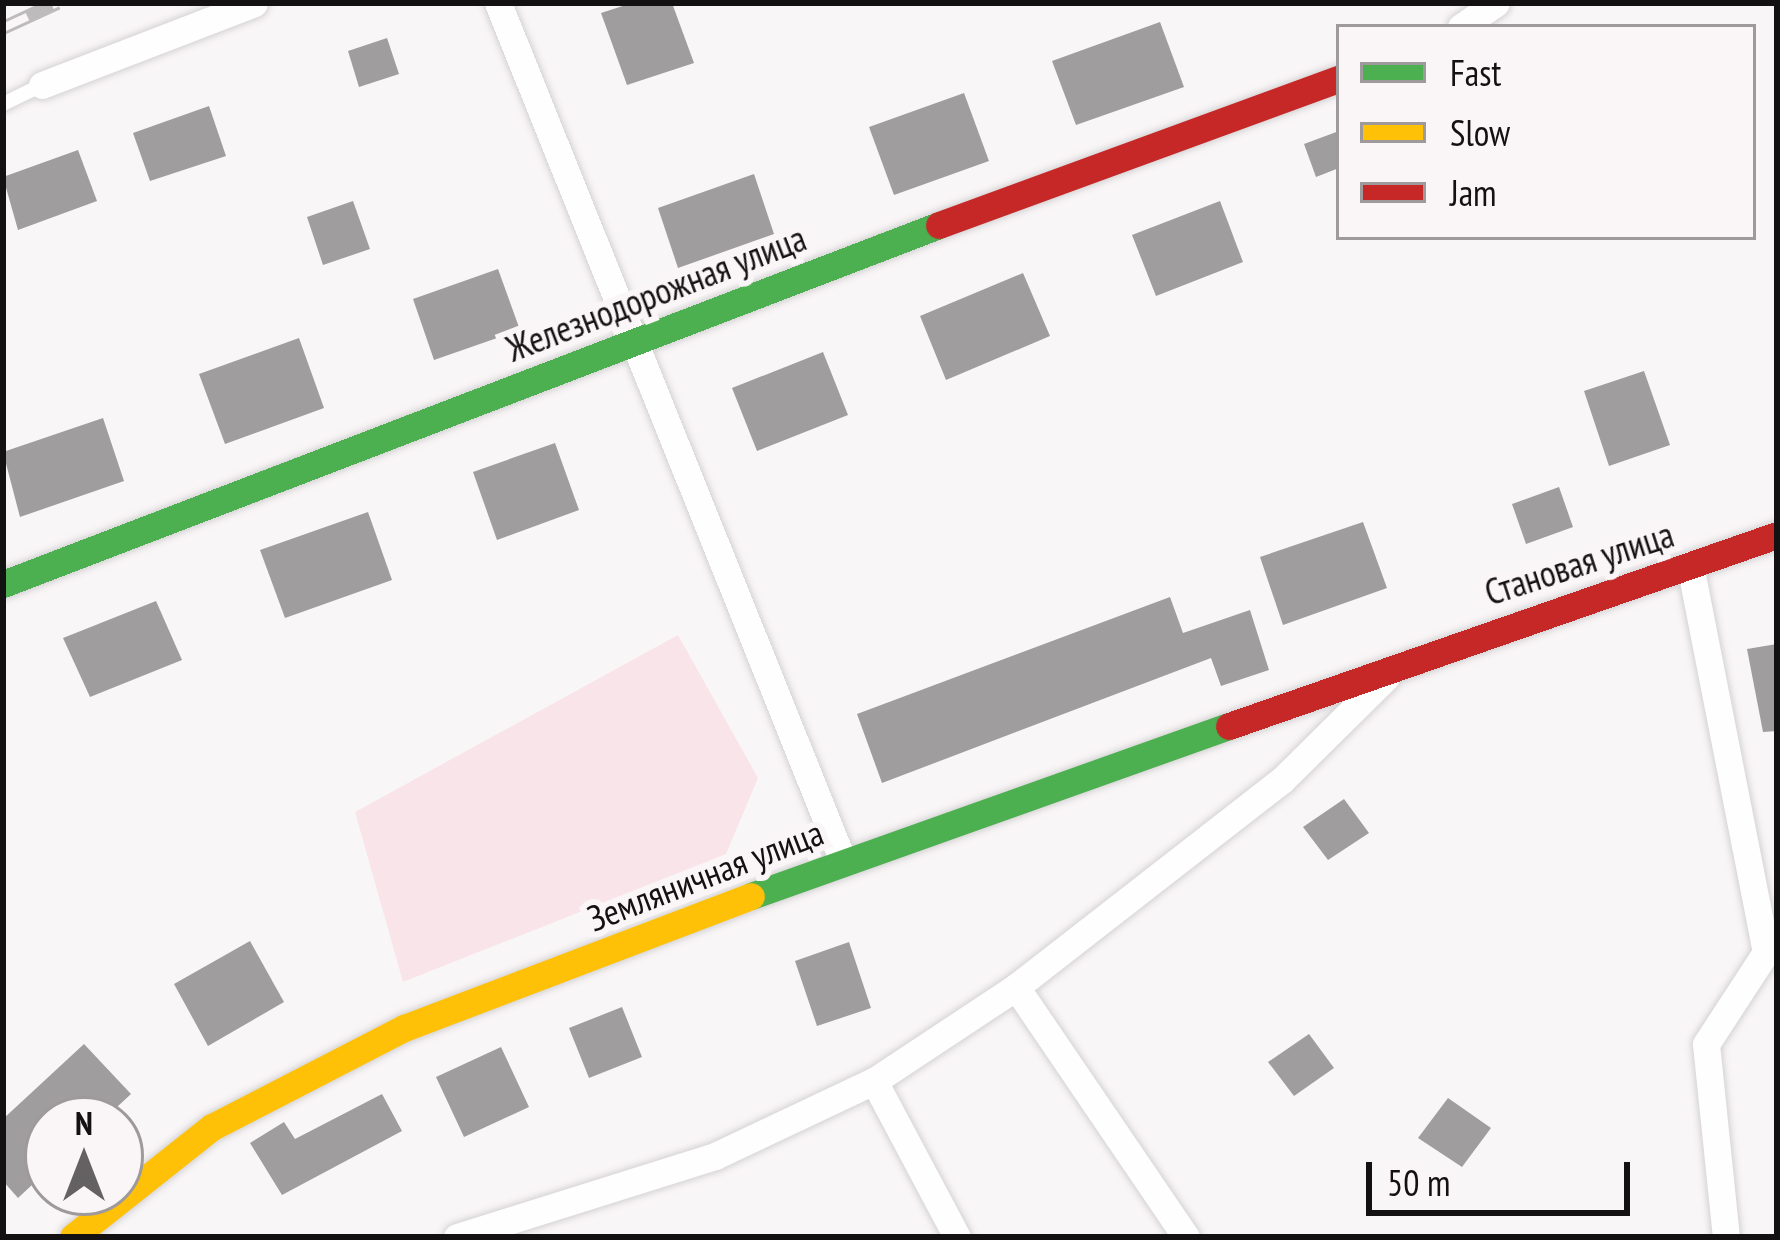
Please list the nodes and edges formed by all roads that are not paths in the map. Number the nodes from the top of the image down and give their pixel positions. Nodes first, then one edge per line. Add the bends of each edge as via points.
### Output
1 (254, 3) edge
2 (498, 3) edge
3 (1496, 3) edge
4 (1465, 24) edge
5 (1336, 80) edge
6 (42, 85) joint
7 (3, 104) edge
8 (631, 338) junction
9 (1777, 535) edge
10 (1690, 565) junction
11 (3, 584) edge
12 (1404, 659) junction
13 (843, 861) junction
14 (1016, 987) junction
15 (874, 1081) junction
16 (73, 1237) edge
17 (458, 1237) edge
18 (957, 1237) edge
19 (1186, 1237) edge
20 (1726, 1237) edge

1 - 6 street
2 - 8 street
3 - 4 street
5 - 8 street, Железнодорожная улица
6 - 7 lane
8 - 11 street, Железнодорожная улица
8 - 13 street
9 - 10 street, Становая улица
10 - 12 street, Становая улица
10 - 20 street via 1766,952 1706,1044
12 - 13 street, Земляничная улица
12 - 14 street via 1282,780
13 - 16 street, Земляничная улица via 404,1028 278,1088 212,1127
14 - 15 street
14 - 19 street
15 - 17 street via 715,1156
15 - 18 street

